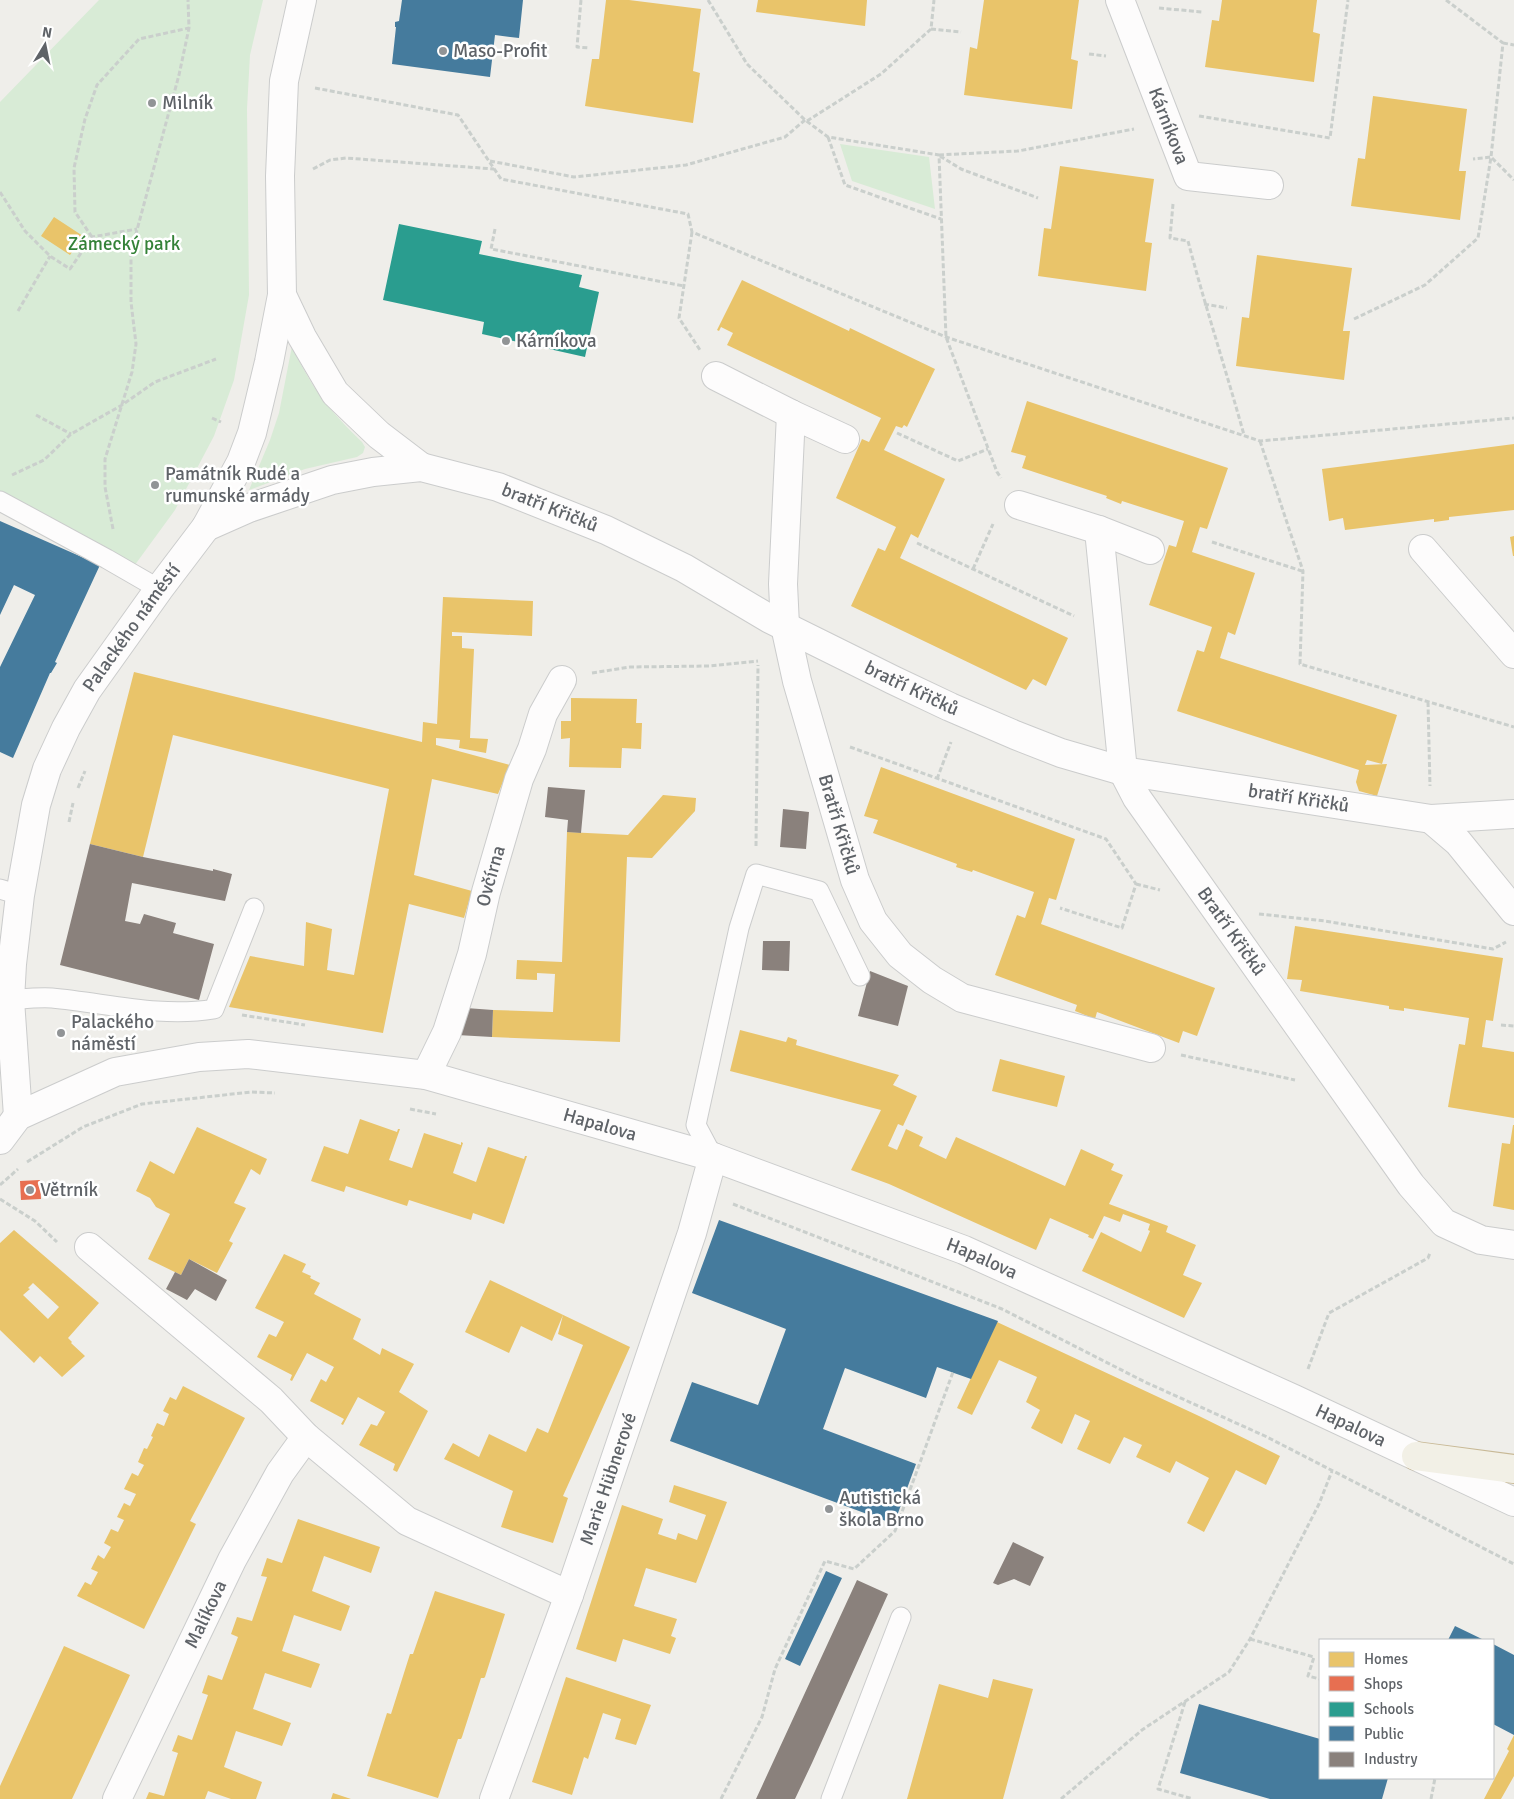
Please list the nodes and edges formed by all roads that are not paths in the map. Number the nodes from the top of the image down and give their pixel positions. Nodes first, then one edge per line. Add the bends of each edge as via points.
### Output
1 (302, 0) edge
2 (1120, 0) edge
3 (1269, 185) dead end
4 (282, 295) junction
5 (716, 376) road end
6 (791, 414) junction
7 (845, 439) dead end
8 (421, 467) junction
9 (0, 501) edge
10 (1019, 505) road end
11 (206, 527) junction
12 (1099, 530) junction
13 (1423, 549) dead end
14 (1150, 550) dead end
15 (159, 589) junction
16 (785, 626) junction
17 (1514, 654) edge
18 (562, 680) road end
19 (1123, 771) junction
20 (1514, 814) edge
21 (1431, 819) junction
22 (10, 892) edge
23 (254, 908) dead end
24 (1514, 911) edge
25 (860, 976) dead end
26 (10, 1000) junction
27 (1151, 1048) road end
28 (426, 1075) junction
29 (18, 1116) junction
30 (0, 1140) edge
31 (712, 1156) junction
32 (1514, 1245) edge
33 (89, 1247) road end
34 (306, 1437) junction
35 (1416, 1456) junction
36 (1514, 1469) edge
37 (1514, 1502) edge
38 (569, 1595) junction
39 (901, 1618) dead end
40 (117, 1799) edge
41 (494, 1799) edge
42 (832, 1799) edge

1 - 4 street via 284,81 280,176
2 - 3 street, Kárníkova via 1188,176
4 - 8 street via 302,337 335,392 379,434
4 - 11 street, Palackého náměstí via 252,433 241,462
5 - 6 street
6 - 7 street
6 - 16 street, Bratří Křičků via 783,584
8 - 11 street, Palackého náměstí via 332,480 249,508
8 - 16 street, bratří Křičků via 498,487 606,530 684,568
9 - 15 lane
10 - 12 street
11 - 15 street, Palackého náměstí
12 - 14 street
12 - 19 street, Bratří Křičků
13 - 17 street
15 - 22 street, Palackého náměstí via 88,690 66,728 47,769
16 - 19 street, bratří Křičků via 962,713 1061,753
16 - 27 street, Bratří Křičků via 797,681 855,880 873,921 900,955 962,998
18 - 28 street, Ovčírna via 543,714 519,779 486,892 472,954 447,1032
19 - 21 street, bratří Křičků
19 - 32 street, Bratří Křičků via 1137,798 1411,1185 1444,1223 1481,1240
20 - 21 street, bratří Křičků
21 - 24 street via 1458,842
22 - 26 street, Palackého náměstí
23 - 26 lane via 214,1009 192,1013 164,1012 50,998
25 - 31 lane via 819,892 756,874 739,928 696,1125
26 - 29 street, Palackého náměstí
28 - 29 street via 248,1054 199,1057 115,1072
28 - 31 street, Hapalova
29 - 30 street
31 - 35 street, Hapalova via 964,1250
31 - 38 street, Marie Hübnerové via 692,1233
33 - 34 street via 271,1400
34 - 38 street via 407,1521
34 - 40 street, Malíkova via 280,1472 232,1560
35 - 36 highway
35 - 37 street, Hapalova
38 - 41 street, Marie Hübnerové
39 - 42 lane

